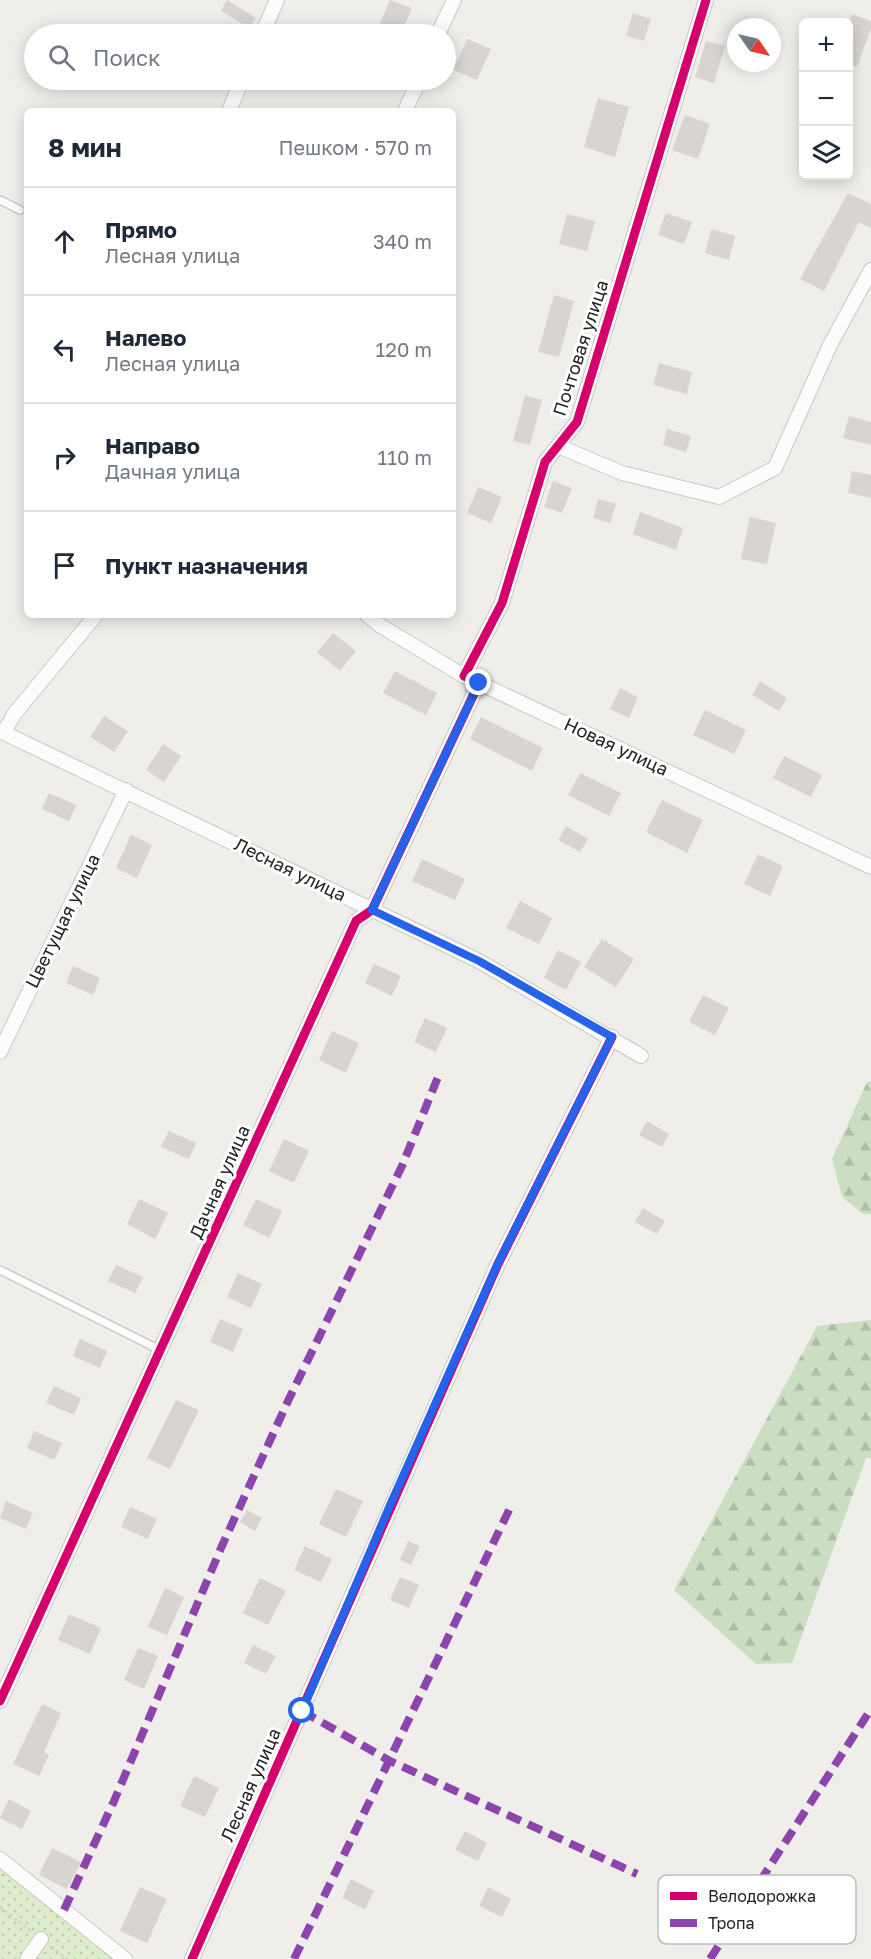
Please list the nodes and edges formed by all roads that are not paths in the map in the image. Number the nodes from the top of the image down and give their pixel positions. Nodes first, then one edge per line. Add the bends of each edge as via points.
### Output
1 (277, 0) edge
2 (454, 0) edge
3 (706, 0) edge
4 (266, 24) edge
5 (443, 24) edge
6 (238, 90) edge
7 (414, 90) edge
8 (230, 108) edge
9 (406, 108) edge
10 (0, 200) edge
11 (20, 210) dead end
12 (871, 270) edge
13 (558, 446) junction
14 (94, 618) edge
15 (371, 618) edge
16 (464, 676) junction
17 (479, 683) junction
18 (2, 731) edge
19 (126, 790) junction
20 (871, 867) edge
21 (372, 910) junction
22 (612, 1037) junction
23 (0, 1052) edge
24 (641, 1056) dead end
25 (0, 1270) edge
26 (162, 1351) junction
27 (0, 1701) edge
28 (0, 1859) edge
29 (41, 1939) dead end
30 (27, 1959) edge
31 (125, 1959) edge
32 (192, 1959) edge

1 - 4 street
2 - 5 street
3 - 13 street, Почтовая улица via 577,422
6 - 8 street
7 - 9 street
10 - 11 lane
12 - 13 street via 830,345 775,468 719,497 622,473
13 - 16 street, Почтовая улица via 544,462 502,603
14 - 18 street
15 - 16 street
16 - 17 street
17 - 20 street, Новая улица
17 - 21 street, Дачная улица
18 - 19 street, Лесная улица
19 - 21 street, Лесная улица
19 - 23 street, Цветущая улица
21 - 22 street, Лесная улица via 479,961
21 - 26 street, Дачная улица via 356,921
22 - 24 street, Лесная улица
22 - 32 street, Лесная улица via 493,1274
25 - 26 lane
26 - 27 street, Дачная улица
28 - 31 street
29 - 30 street

